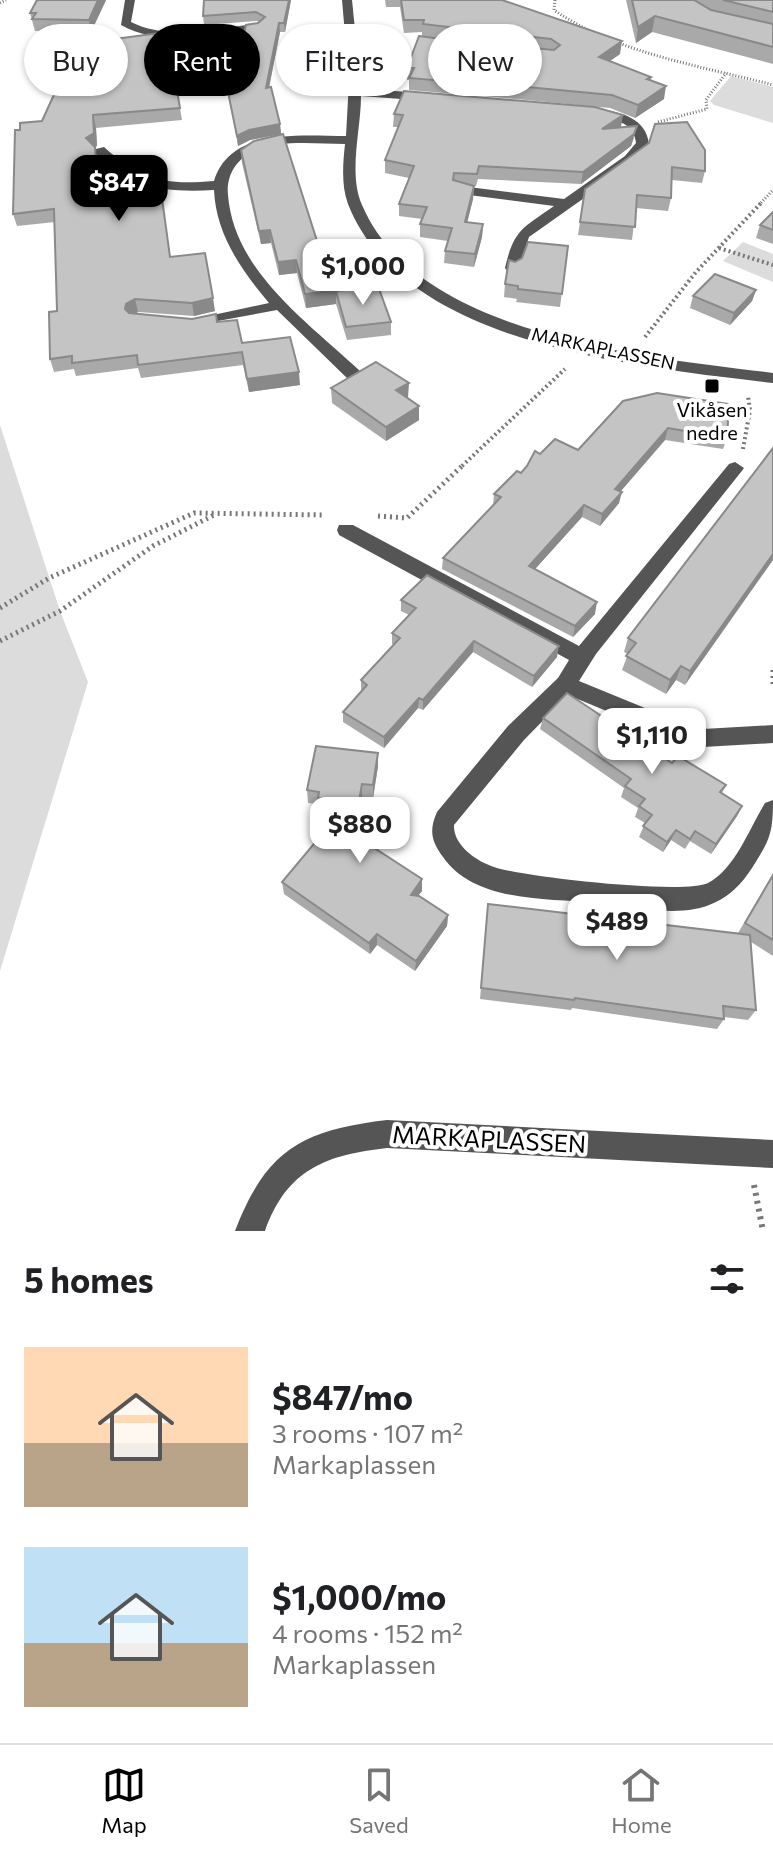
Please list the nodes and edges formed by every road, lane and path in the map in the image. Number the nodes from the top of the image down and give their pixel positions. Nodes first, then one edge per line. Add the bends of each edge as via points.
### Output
1 (6, 0) edge
2 (130, 0) edge
3 (347, 0) edge
4 (555, 0) edge
5 (0, 3) edge
6 (349, 24) edge
7 (144, 32) edge
8 (726, 73) junction
9 (773, 85) edge
10 (355, 96) edge
11 (408, 96) edge
12 (463, 96) edge
13 (462, 100) junction
14 (478, 101) edge
15 (585, 111) edge
16 (637, 127) junction
17 (352, 140) junction
18 (99, 150) edge
19 (221, 185) junction
20 (461, 190) edge
21 (773, 190) edge
22 (569, 204) junction
23 (719, 248) junction
24 (773, 265) edge
25 (512, 268) edge
26 (281, 305) junction
27 (180, 323) edge
28 (642, 341) dead end
29 (558, 364) dead end
30 (355, 376) edge
31 (773, 378) edge
32 (761, 395) dead end
33 (735, 468) joint
34 (217, 513) junction
35 (377, 516) dead end
36 (339, 522) joint
37 (0, 608) edge
38 (0, 641) edge
39 (583, 658) junction
40 (773, 670) edge
41 (565, 684) junction
42 (773, 686) edge
43 (773, 734) edge
44 (773, 810) edge
45 (760, 1154) edge
46 (250, 1231) edge
47 (763, 1231) edge

1 - 5 path
2 - 7 street via 125,23
3 - 6 street, MARKAPLASSEN
4 - 8 path via 554,10 564,20
8 - 9 path
8 - 16 path via 706,100 707,109
10 - 17 street, MARKAPLASSEN
11 - 13 street
12 - 13 street
13 - 14 street
15 - 16 street
16 - 22 street via 644,137 640,150
17 - 19 street via 278,141 253,147 234,157
17 - 31 street, MARKAPLASSEN via 351,190 365,227 390,258 433,292 497,323 579,348
18 - 19 street via 128,177 142,182
19 - 26 street via 223,213 241,257
20 - 22 street
21 - 23 path
22 - 25 street via 524,234
23 - 24 path
23 - 28 path
26 - 27 street
26 - 30 street
29 - 35 path via 567,367 407,518
32 - 33 path via 748,394 747,435
33 - 39 street
34 - 36 path
34 - 37 path via 194,513 49,578
34 - 38 path via 153,546 60,611
36 - 39 street
39 - 41 street
40 - 42 path
41 - 43 street via 681,733 703,738
41 - 44 street via 516,733 445,819 443,836 450,850 477,872 525,884 659,898 700,897 728,881
45 - 46 street, MARKAPLASSEN via 387,1134 356,1137 325,1145 287,1165 269,1187
45 - 47 path

